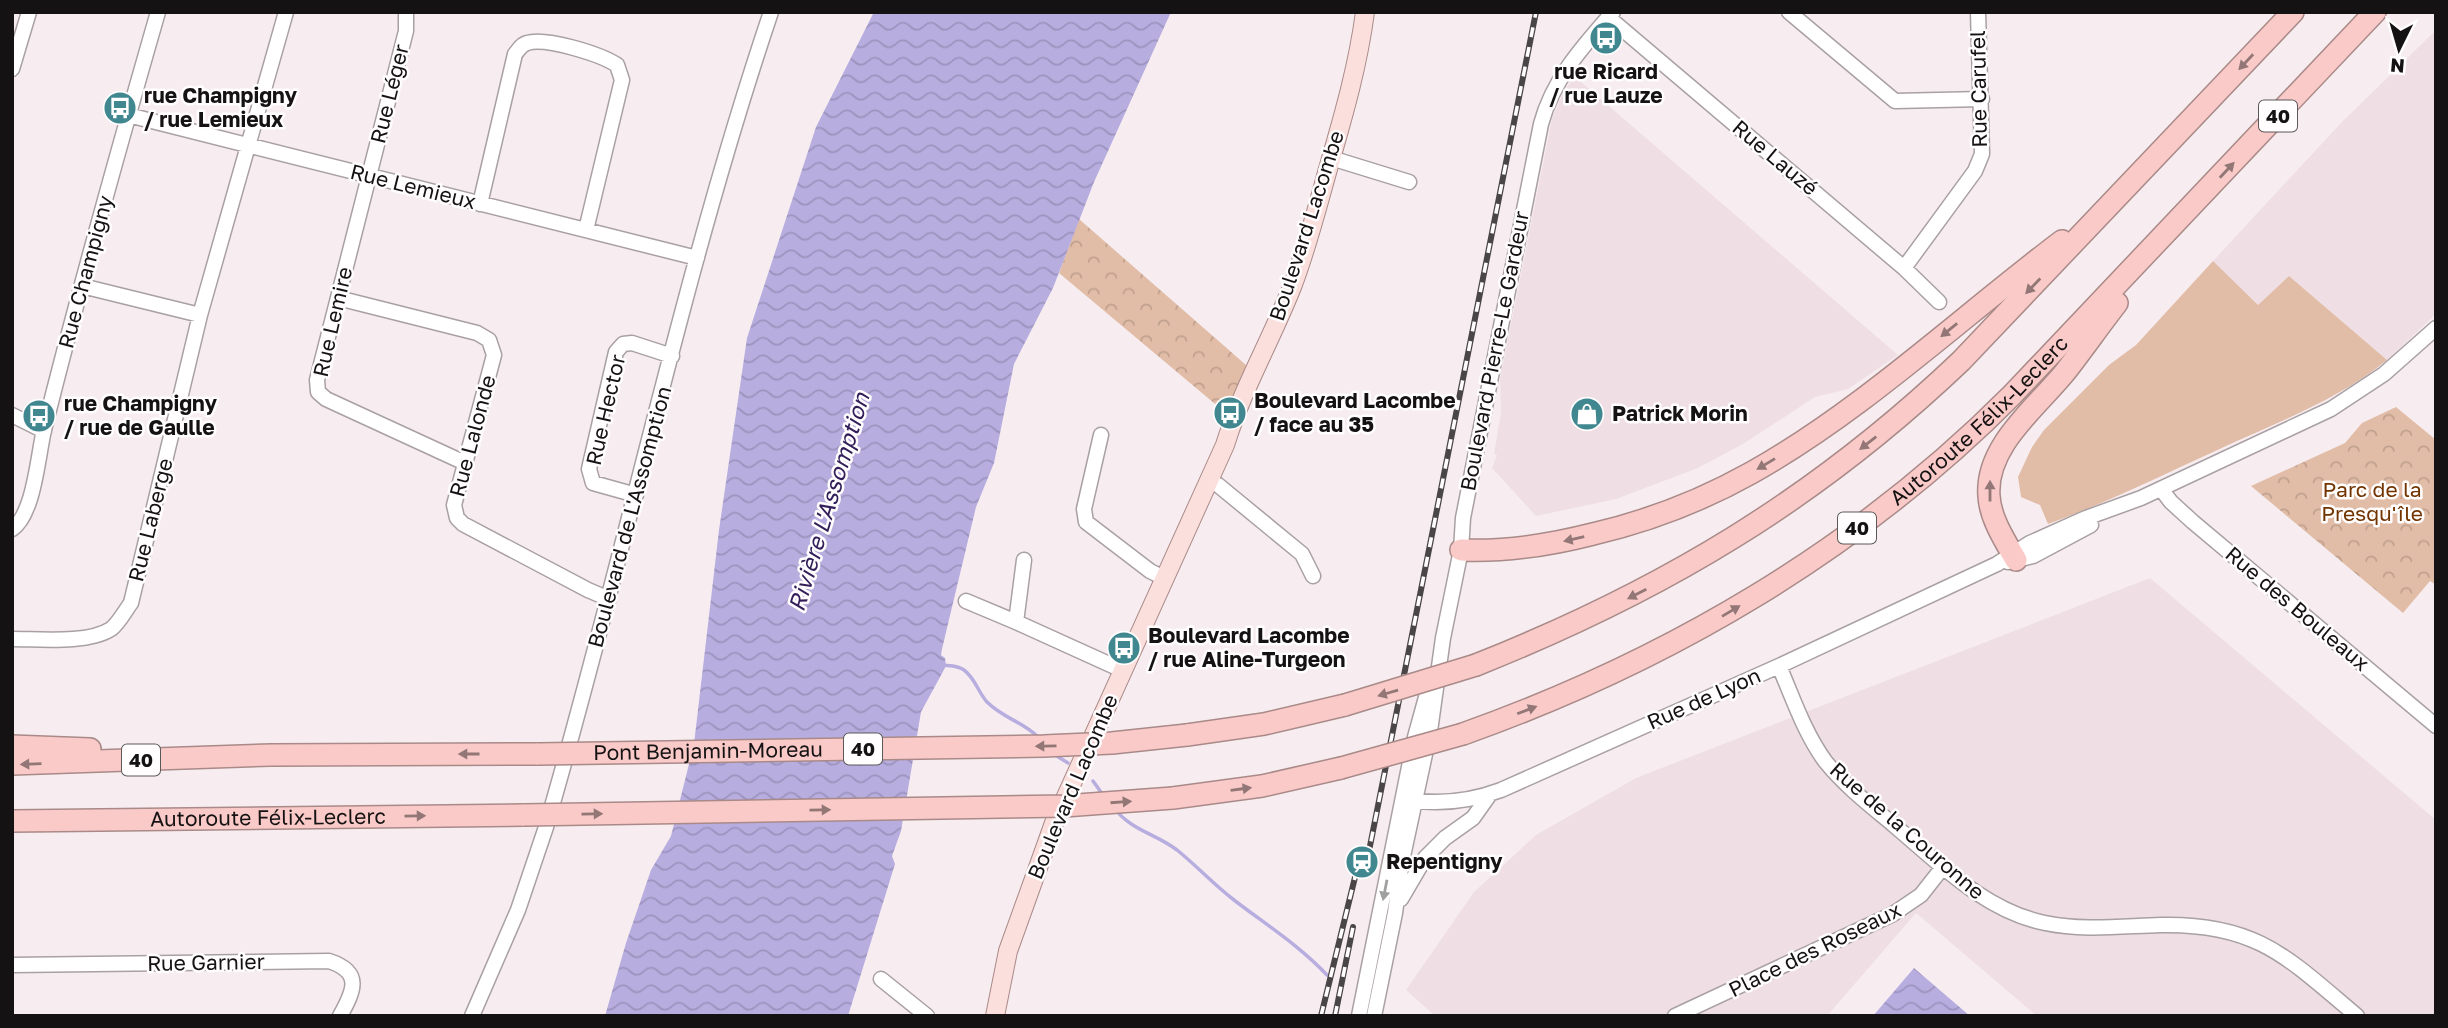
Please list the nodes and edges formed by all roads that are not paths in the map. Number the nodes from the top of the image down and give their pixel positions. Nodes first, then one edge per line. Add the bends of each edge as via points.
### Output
1 (29, 12) edge
2 (158, 12) edge
3 (286, 12) edge
4 (406, 12) edge
5 (771, 12) edge
6 (1365, 12) edge
7 (1790, 12) edge
8 (1978, 12) edge
9 (2293, 12) edge
10 (2375, 12) edge
11 (1610, 15) edge
12 (12, 69) edge
13 (1982, 99) junction
14 (128, 115) junction
15 (248, 145) junction
16 (1331, 158) junction
17 (370, 176) junction
18 (1409, 182) dead end
19 (2114, 201) junction
20 (480, 204) junction
21 (2180, 220) junction
22 (586, 230) junction
23 (697, 258) junction
24 (1904, 268) junction
25 (82, 286) junction
26 (338, 299) junction
27 (1939, 302) dead end
28 (200, 315) junction
29 (2436, 328) edge
30 (672, 356) junction
31 (12, 415) edge
32 (44, 431) junction
33 (1101, 435) dead end
34 (465, 463) junction
35 (1209, 480) junction
36 (2161, 489) junction
37 (636, 495) junction
38 (12, 529) edge
39 (1461, 550) junction
40 (2009, 559) junction
41 (1024, 561) dead end
42 (1313, 576) dead end
43 (1164, 578) junction
44 (609, 598) junction
45 (965, 601) dead end
46 (1016, 622) junction
47 (12, 639) edge
48 (1779, 666) junction
49 (1122, 670) junction
50 (2436, 726) edge
51 (12, 746) edge
52 (271, 755) junction
53 (12, 764) edge
54 (1490, 794) junction
55 (1409, 800) junction
56 (188, 820) junction
57 (12, 821) edge
58 (12, 831) edge
59 (1943, 867) junction
60 (1395, 914) junction
61 (12, 965) edge
62 (881, 979) dead end
63 (340, 1016) edge
64 (472, 1016) edge
65 (927, 1016) edge
66 (995, 1016) edge
67 (1360, 1016) edge
68 (1374, 1016) edge
69 (1675, 1016) edge
70 (2357, 1016) edge

1 - 12 street
2 - 14 street, Rue Champigny
3 - 15 street
4 - 17 street, Rue Léger via 406,31
5 - 23 street, Boulevard de L'Assomption
6 - 16 main road, Boulevard Lacombe
7 - 13 street via 1895,101
8 - 13 street, Rue Carufel
9 -> 19 highway, 40
21 -> 10 highway, Autoroute Félix-Leclerc / 40
11 - 24 street, Rue Lauzé
11 - 39 street, Boulevard Pierre-Le Gardeur via 1565,69 1546,106 1463,517
13 - 24 street, Rue Carufel via 1982,154 1975,171
14 - 15 street, Rue Lemieux
14 - 25 street, Rue Champigny
15 - 17 street, Rue Lemieux
15 - 28 street, Rue Laberge
16 - 18 street
16 - 35 main road, Boulevard Lacombe via 1292,286
17 - 20 street, Rue Lemieux
17 - 26 street, Rue Lemire
19 -> 39 highway via 1855,403 1750,474 1678,509 1609,530 1527,547
19 -> 52 highway, Pont Benjamin-Moreau / 40, bridge via 1941,380 1885,430 1733,539 1593,616 1476,665 1345,705 1265,724 1112,743
20 - 22 street, Rue Lemieux
20 - 22 street via 515,54 529,42 553,44 606,58 617,65 622,80
40 -> 21 highway via 1989,497 2000,452
56 -> 21 highway, Autoroute Félix-Leclerc / 40, bridge via 1052,806 1173,798 1262,786 1463,734 1568,694 1660,650 1740,607 1846,536 1920,479 2001,407
22 - 23 street, Rue Lemieux
23 - 30 street, Boulevard de L'Assomption
24 - 27 street, Rue Lauzé
25 - 28 street
25 - 32 street, Rue Champigny
26 - 34 street, Rue Lemire via 317,380 318,392
26 - 34 street, Rue Lalonde via 477,333 489,340 494,355
28 - 47 street, Rue Laberge via 131,603 111,629 97,634
29 - 36 street, Rue de Lyon via 2393,367 2342,403
30 - 37 street, Boulevard de L'Assomption
30 - 37 street, Rue Hector via 632,343 623,344 616,352 589,469 593,483
31 - 32 street
32 - 38 street, Rue Champigny via 27,509
33 - 43 street via 1090,474 1086,522
34 - 44 street, Rue Lalonde via 454,505 461,523
35 - 42 street via 1301,554
35 - 43 main road, Boulevard Lacombe
36 - 40 street, Rue de Lyon via 2046,550
36 - 50 street, Rue des Bouleaux via 2189,518
37 - 44 street, Boulevard de L'Assomption
39 - 55 street, Boulevard Pierre-Le Gardeur via 1430,731
40 - 48 street, Rue de Lyon
41 - 46 street
43 - 49 main road, Boulevard Lacombe
44 - 64 street, Boulevard de L'Assomption via 542,841
45 - 46 street
46 - 49 street
48 - 54 street, Rue de Lyon
48 - 59 street, Rue de la Couronne via 1805,727 1826,761
49 - 66 main road, Boulevard Lacombe via 1036,869 1006,959
51 - 52 highway
52 -> 53 highway, 40
54 - 55 street, Rue de Lyon via 1455,802
54 - 60 street via 1473,818 1425,858
55 - 60 street, Boulevard Pierre-Le Gardeur
55 -> 67 street, Boulevard Pierre-Le Gardeur
56 - 57 highway, Autoroute Félix-Leclerc / 40
56 - 58 highway
59 - 69 street, Place des Roseaux via 1921,895 1893,914
59 - 70 street, Rue de la Couronne via 1995,905 2033,920 2076,927 2229,930 2292,962
60 - 68 street, Boulevard Pierre-Le Gardeur
61 - 63 street, Rue Garnier via 329,961 343,966 353,983
62 - 65 street

